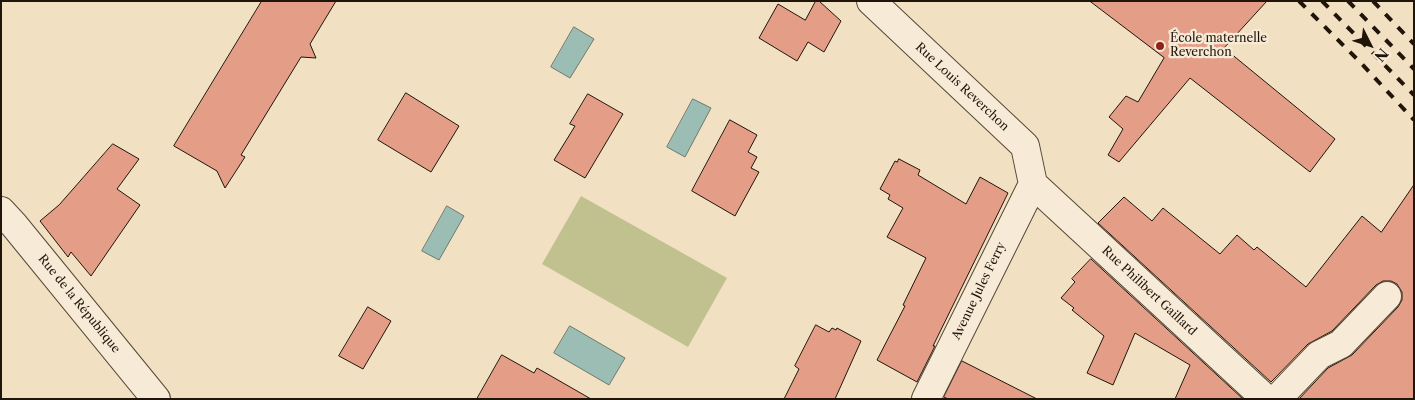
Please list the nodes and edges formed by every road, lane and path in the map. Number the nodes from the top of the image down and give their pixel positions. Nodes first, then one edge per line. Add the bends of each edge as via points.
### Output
1 (871, 1) edge
2 (1033, 184) junction
3 (1, 211) edge
4 (1387, 296) dead end
5 (156, 399) edge
6 (926, 399) edge
7 (1266, 399) edge
8 (1277, 399) edge

1 - 2 street, Rue Louis Reverchon via 1025,146
2 - 6 street, Avenue Jules Ferry
2 - 7 street, Rue Philibert Gaillard
3 - 5 street, Rue de la République
4 - 8 street via 1341,344 1319,355

